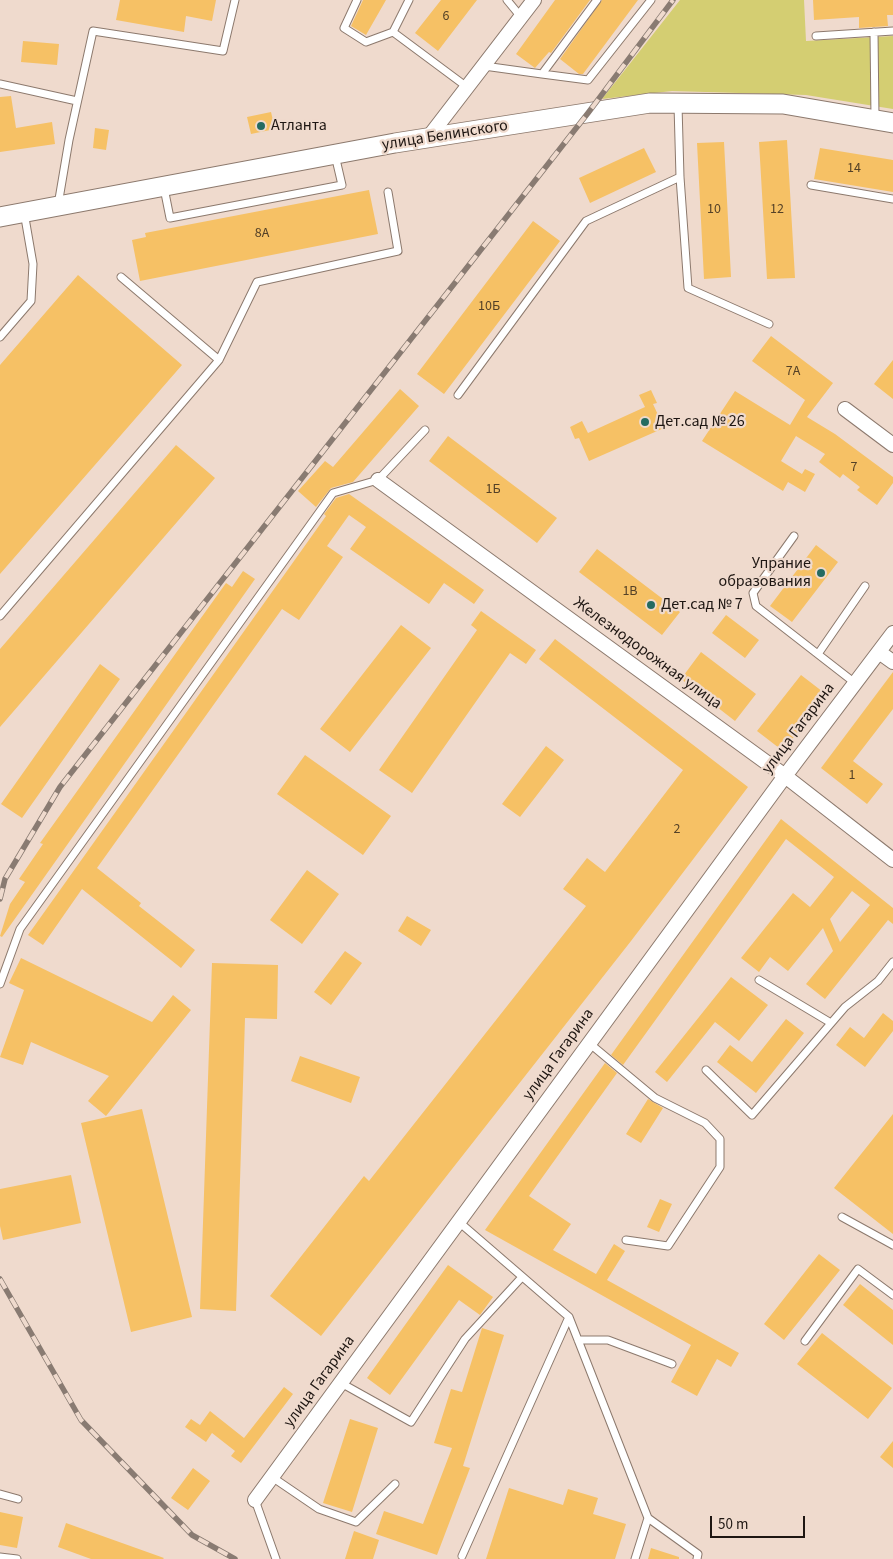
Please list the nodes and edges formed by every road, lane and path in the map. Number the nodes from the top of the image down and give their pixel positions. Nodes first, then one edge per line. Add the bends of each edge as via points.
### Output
1 (235, 0) edge
2 (357, 0) edge
3 (409, 0) edge
4 (507, 0) edge
5 (534, 0) edge
6 (598, 0) edge
7 (651, 0) edge
8 (521, 17) junction
9 (893, 31) edge
10 (393, 32) junction
11 (874, 32) junction
12 (816, 36) dead end
13 (483, 66) junction
14 (542, 74) junction
15 (0, 84) edge
16 (467, 87) junction
17 (77, 101) junction
18 (678, 102) junction
19 (874, 119) junction
20 (893, 123) edge
21 (428, 138) junction
22 (335, 154) junction
23 (680, 177) junction
24 (811, 185) dead end
25 (164, 186) junction
26 (388, 192) dead end
27 (893, 199) edge
28 (58, 206) junction
29 (24, 212) junction
30 (0, 217) edge
31 (121, 277) dead end
32 (769, 324) dead end
33 (0, 337) edge
34 (219, 360) junction
35 (458, 395) dead end
36 (845, 408) dead end
37 (425, 430) dead end
38 (893, 444) edge
39 (378, 480) junction
40 (794, 536) dead end
41 (865, 586) dead end
42 (0, 616) edge
43 (893, 633) edge
44 (879, 652) junction
45 (818, 654) junction
46 (893, 662) edge
47 (855, 683) junction
48 (785, 776) junction
49 (893, 860) edge
50 (893, 962) edge
51 (759, 980) dead end
52 (0, 984) edge
53 (831, 1023) junction
54 (589, 1043) junction
55 (706, 1070) dead end
56 (842, 1217) dead end
57 (459, 1222) junction
58 (626, 1240) dead end
59 (893, 1245) edge
60 (522, 1277) junction
61 (893, 1295) edge
62 (569, 1317) junction
63 (578, 1340) junction
64 (805, 1341) dead end
65 (672, 1364) dead end
66 (341, 1384) junction
67 (272, 1478) junction
68 (395, 1484) dead end
69 (0, 1494) edge
70 (18, 1499) dead end
71 (255, 1500) joint
72 (648, 1518) junction
73 (462, 1556) dead end
74 (0, 1557) edge
75 (17, 1559) edge
76 (276, 1559) edge
77 (636, 1559) edge
78 (697, 1559) edge

1 - 17 lane via 223,51 92,31
2 - 10 lane via 344,28 366,42
3 - 10 lane
4 - 8 lane
5 - 8 street
6 - 14 lane
7 - 14 lane via 588,80
8 - 13 street
9 - 11 lane
10 - 16 lane
11 - 12 lane
11 - 19 lane
13 - 14 lane
13 - 16 street
15 - 17 lane
16 - 21 street
17 - 28 lane
18 - 19 street, улица Белинского via 783,104
18 - 21 street, улица Белинского via 650,103
18 - 23 lane
19 - 20 street, улица Белинского
21 - 22 street, улица Белинского
22 - 25 street, улица Белинского
22 - 25 lane via 342,185 170,218
23 - 32 lane via 688,288
23 - 35 lane via 586,221
24 - 27 lane
25 - 28 street, улица Белинского
26 - 34 lane via 398,251 257,282
28 - 29 street, улица Белинского
29 - 30 street, улица Белинского
29 - 33 lane via 33,264 31,302
31 - 34 lane
34 - 42 lane
36 - 38 street
37 - 39 lane
39 - 48 street, Железнодорожная улица
39 - 52 lane via 333,494 20,929
40 - 45 lane via 753,593 754,600 756,606
41 - 45 lane
43 - 44 street, улица Гагарина
44 - 46 street
44 - 47 street, улица Гагарина
45 - 47 lane
47 - 48 street, улица Гагарина
48 - 49 street, Железнодорожная улица
48 - 54 street, улица Гагарина
50 - 53 lane via 878,981 845,1007
51 - 53 lane
53 - 55 lane via 752,1115
54 - 57 street, улица Гагарина
54 - 58 lane via 655,1098 704,1123 720,1139 720,1167 668,1246
56 - 59 lane
57 - 60 lane
57 - 66 street, улица Гагарина
60 - 62 lane
60 - 66 lane via 465,1339 411,1422
61 - 64 lane via 858,1269
62 - 63 lane
62 - 73 lane
63 - 65 lane via 608,1340
63 - 72 lane
66 - 67 street, улица Гагарина
67 - 68 lane via 319,1509 356,1522
67 - 71 street, улица Гагарина
69 - 70 lane
71 - 76 lane
72 - 77 lane
72 - 78 lane via 698,1554
74 - 75 lane

